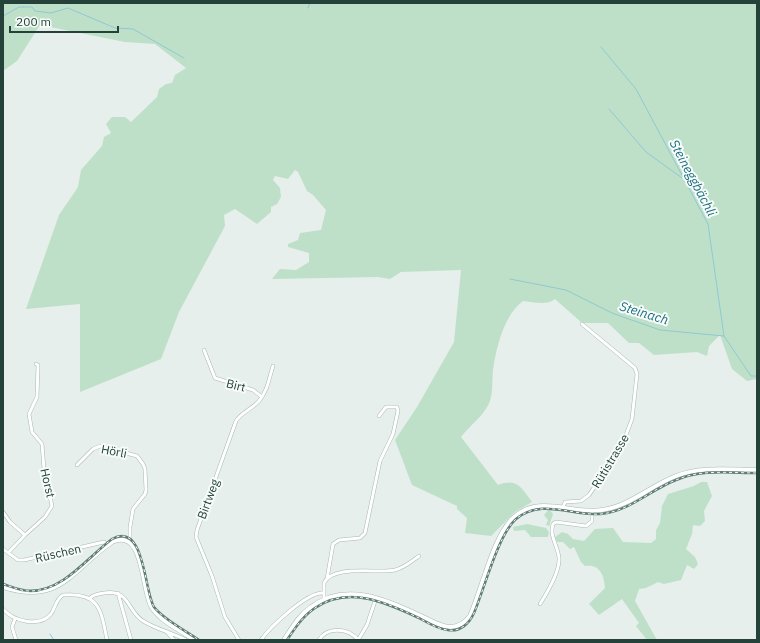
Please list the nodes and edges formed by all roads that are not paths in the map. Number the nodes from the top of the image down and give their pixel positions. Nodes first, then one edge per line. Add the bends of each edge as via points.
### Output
1 (582, 324) dead end
2 (204, 350) dead end
3 (36, 364) dead end
4 (273, 366) dead end
5 (262, 397) junction
6 (380, 416) dead end
7 (77, 465) dead end
8 (757, 470) edge
9 (563, 507) junction
10 (592, 511) junction
11 (3, 512) edge
12 (25, 535) junction
13 (130, 542) junction
14 (108, 545) junction
15 (3, 549) edge
16 (8, 552) junction
17 (418, 556) dead end
18 (327, 579) junction
19 (3, 587) edge
20 (322, 592) junction
21 (118, 593) junction
22 (90, 598) junction
23 (376, 598) junction
24 (324, 599) junction
25 (540, 604) dead end
26 (3, 609) edge
27 (15, 619) junction
28 (166, 631) junction
29 (16, 640) edge
30 (107, 640) edge
31 (131, 640) edge
32 (174, 640) edge
33 (186, 640) edge
34 (194, 640) edge
35 (239, 640) edge
36 (261, 640) edge
37 (284, 640) edge
38 (319, 640) edge
39 (358, 640) edge

1 - 9 street, Rütistrasse via 635,368 638,374 632,419 621,448 589,495 581,501 565,502
2 - 5 street, Birt via 215,378 253,390
3 - 12 street, Horst via 37,397 29,414 32,432 42,444 44,469 52,506 45,517
4 - 5 street, Birtweg
5 - 35 street, Birtweg via 236,421 196,537 225,617
6 - 18 street via 386,407 397,407 393,434 381,458 365,533 360,538 339,540 333,544
7 - 13 street, Hörli via 93,449 100,446 132,454 140,460 145,469 146,490 133,509
8 - 10 main road via 711,470 684,474 663,482 621,506
9 - 10 main road
9 - 23 main road via 538,506 522,511 512,519 502,533 472,611 467,620 460,625 441,626
10 - 25 street via 592,521 586,526 556,522 553,524 553,538 559,561 549,591
11 - 12 street
12 - 16 street, Rüschen
13 - 14 main road via 119,540
13 - 34 main road via 137,553 152,609
14 - 16 street, Rüschen via 104,542 24,560 18,560
14 - 19 main road via 64,582 48,591 24,593
15 - 16 street, Rüschen
17 - 18 street via 404,567 393,571 358,570 333,575
18 - 20 street
20 - 24 street
20 - 36 street via 309,597 282,617
21 - 22 street via 103,593
21 - 28 street via 142,620
21 - 31 street
22 - 27 street via 79,595 63,596 57,600 51,614 41,620
22 - 30 street via 98,607
23 - 24 main road via 350,594
23 - 39 street via 367,625
24 - 37 main road via 305,612
26 - 27 street
27 - 29 street via 12,628
28 - 32 street
28 - 33 street
38 - 39 street via 328,632 338,630 349,632

